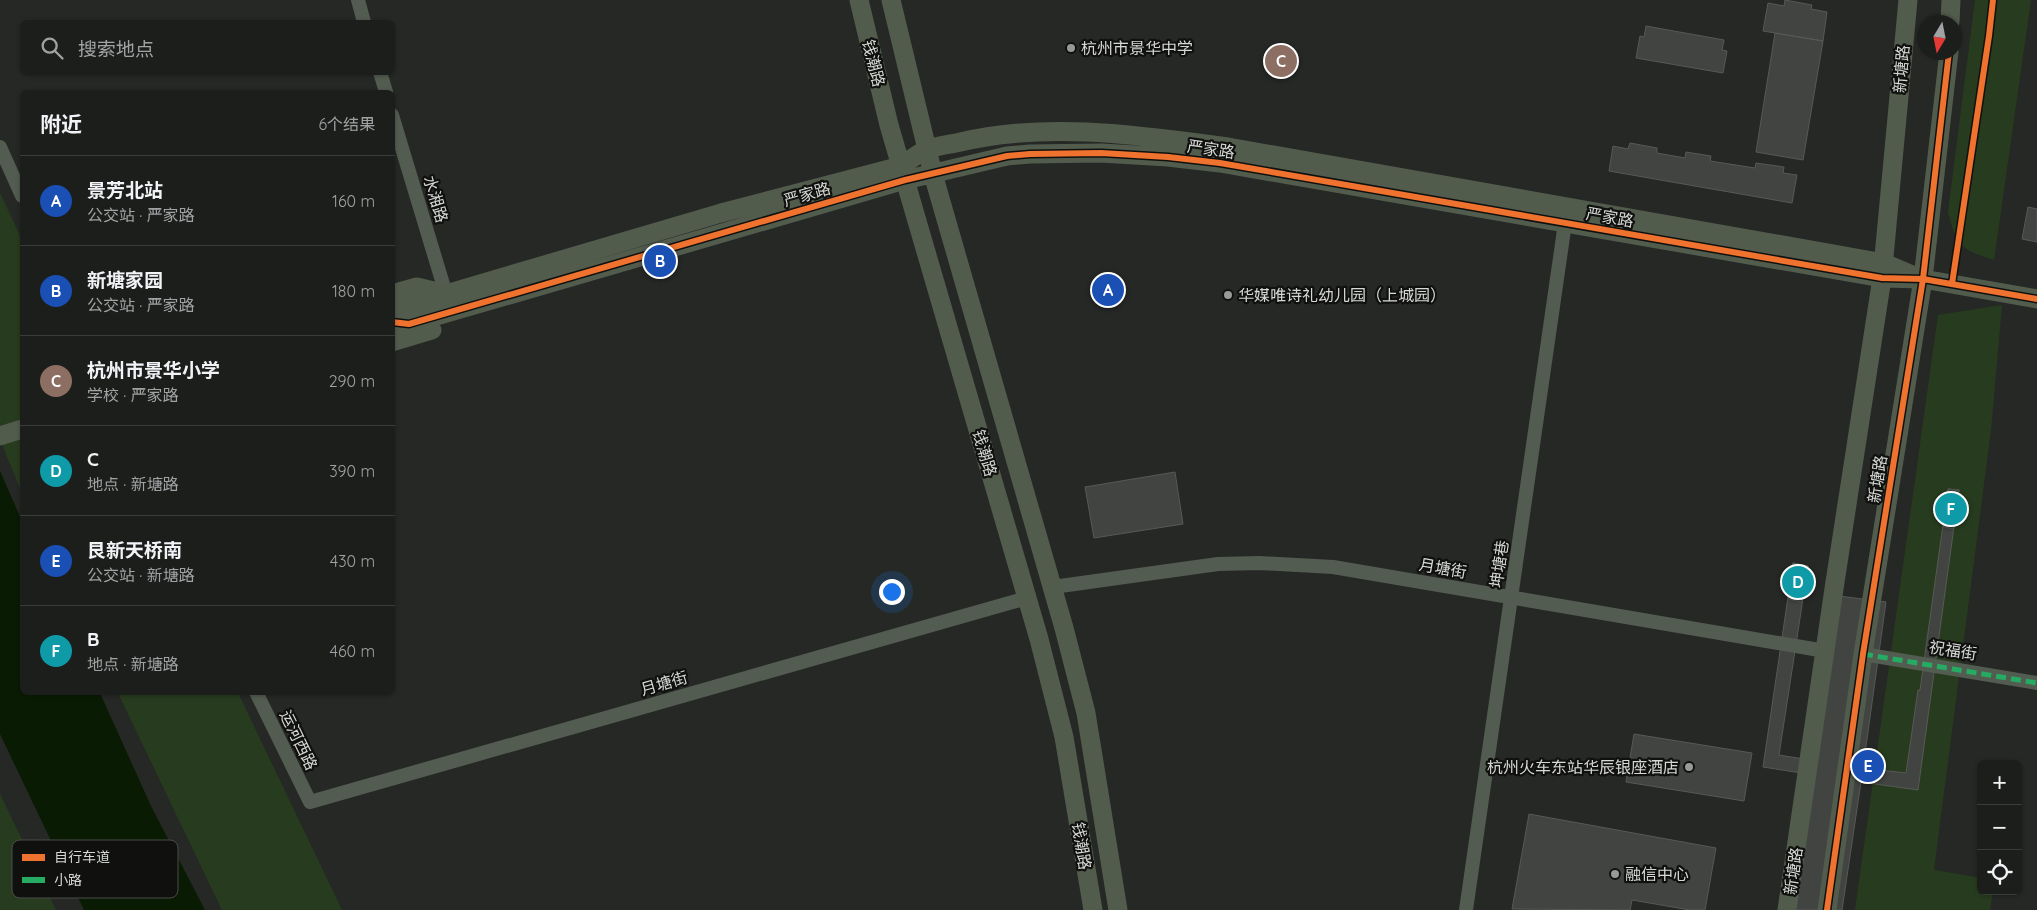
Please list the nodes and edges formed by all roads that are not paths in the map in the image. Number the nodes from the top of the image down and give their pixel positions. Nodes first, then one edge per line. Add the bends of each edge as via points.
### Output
1 (358, 0) edge
2 (859, 0) edge
3 (891, 0) edge
4 (1908, 0) edge
5 (1951, 0) edge
6 (1950, 15) edge
7 (363, 20) edge
8 (1948, 60) edge
9 (381, 75) edge
10 (385, 90) edge
11 (395, 125) edge
12 (0, 147) edge
13 (926, 150) junction
14 (903, 173) junction
15 (933, 174) junction
16 (20, 192) edge
17 (1565, 223) junction
18 (1883, 270) junction
19 (1923, 279) junction
20 (395, 293) edge
21 (446, 294) junction
22 (2037, 299) edge
23 (482, 303) junction
24 (395, 312) edge
25 (395, 322) edge
26 (395, 341) edge
27 (20, 430) edge
28 (0, 436) edge
29 (1053, 587) junction
30 (1027, 598) junction
31 (1511, 598) junction
32 (1825, 651) junction
33 (1863, 654) junction
34 (2037, 682) edge
35 (257, 695) edge
36 (310, 802) joint
37 (1093, 910) edge
38 (1118, 910) edge
39 (1466, 910) edge
40 (1787, 910) edge
41 (1827, 910) edge

1 - 7 street
2 - 14 main road, 钱潮路
3 - 13 main road, 钱潮路
4 - 18 main road, 新塘路
5 - 6 main road
8 - 19 main road, 新塘路
9 - 10 street
11 - 21 street, 水湘路
12 - 16 street
13 - 14 main road, 严家路
13 - 15 main road, 钱潮路
13 - 18 main road, 严家路 via 1009,134 1096,132 1162,138 1238,149
14 - 15 main road, 严家路
14 - 21 main road, 严家路 via 721,213
14 - 23 main road, 严家路
14 - 30 main road, 钱潮路
15 - 17 main road, 严家路 via 1007,156 1030,154 1079,152 1168,156
15 - 29 main road, 钱潮路
17 - 18 main road, 严家路
17 - 31 street, 坤塘巷
18 - 19 main road, 严家路
18 - 32 main road, 新塘路
19 - 22 main road, 严家路
19 - 33 main road, 新塘路
20 - 21 main road via 417,286
21 - 24 main road, 严家路
23 - 25 main road, 严家路 via 409,324
23 - 26 main road, 严家路 via 461,322
27 - 28 main road
29 - 31 street, 月塘街 via 1218,564 1259,563 1333,568
29 - 38 main road, 钱潮路 via 1086,713
30 - 36 street, 月塘街
30 - 37 main road, 钱潮路 via 1064,737
31 - 32 street, 月塘街
31 - 39 street, 坤塘巷
32 - 40 main road, 新塘路
33 - 34 street, 祝福街
33 - 41 main road, 新塘路
35 - 36 street, 运河西路

